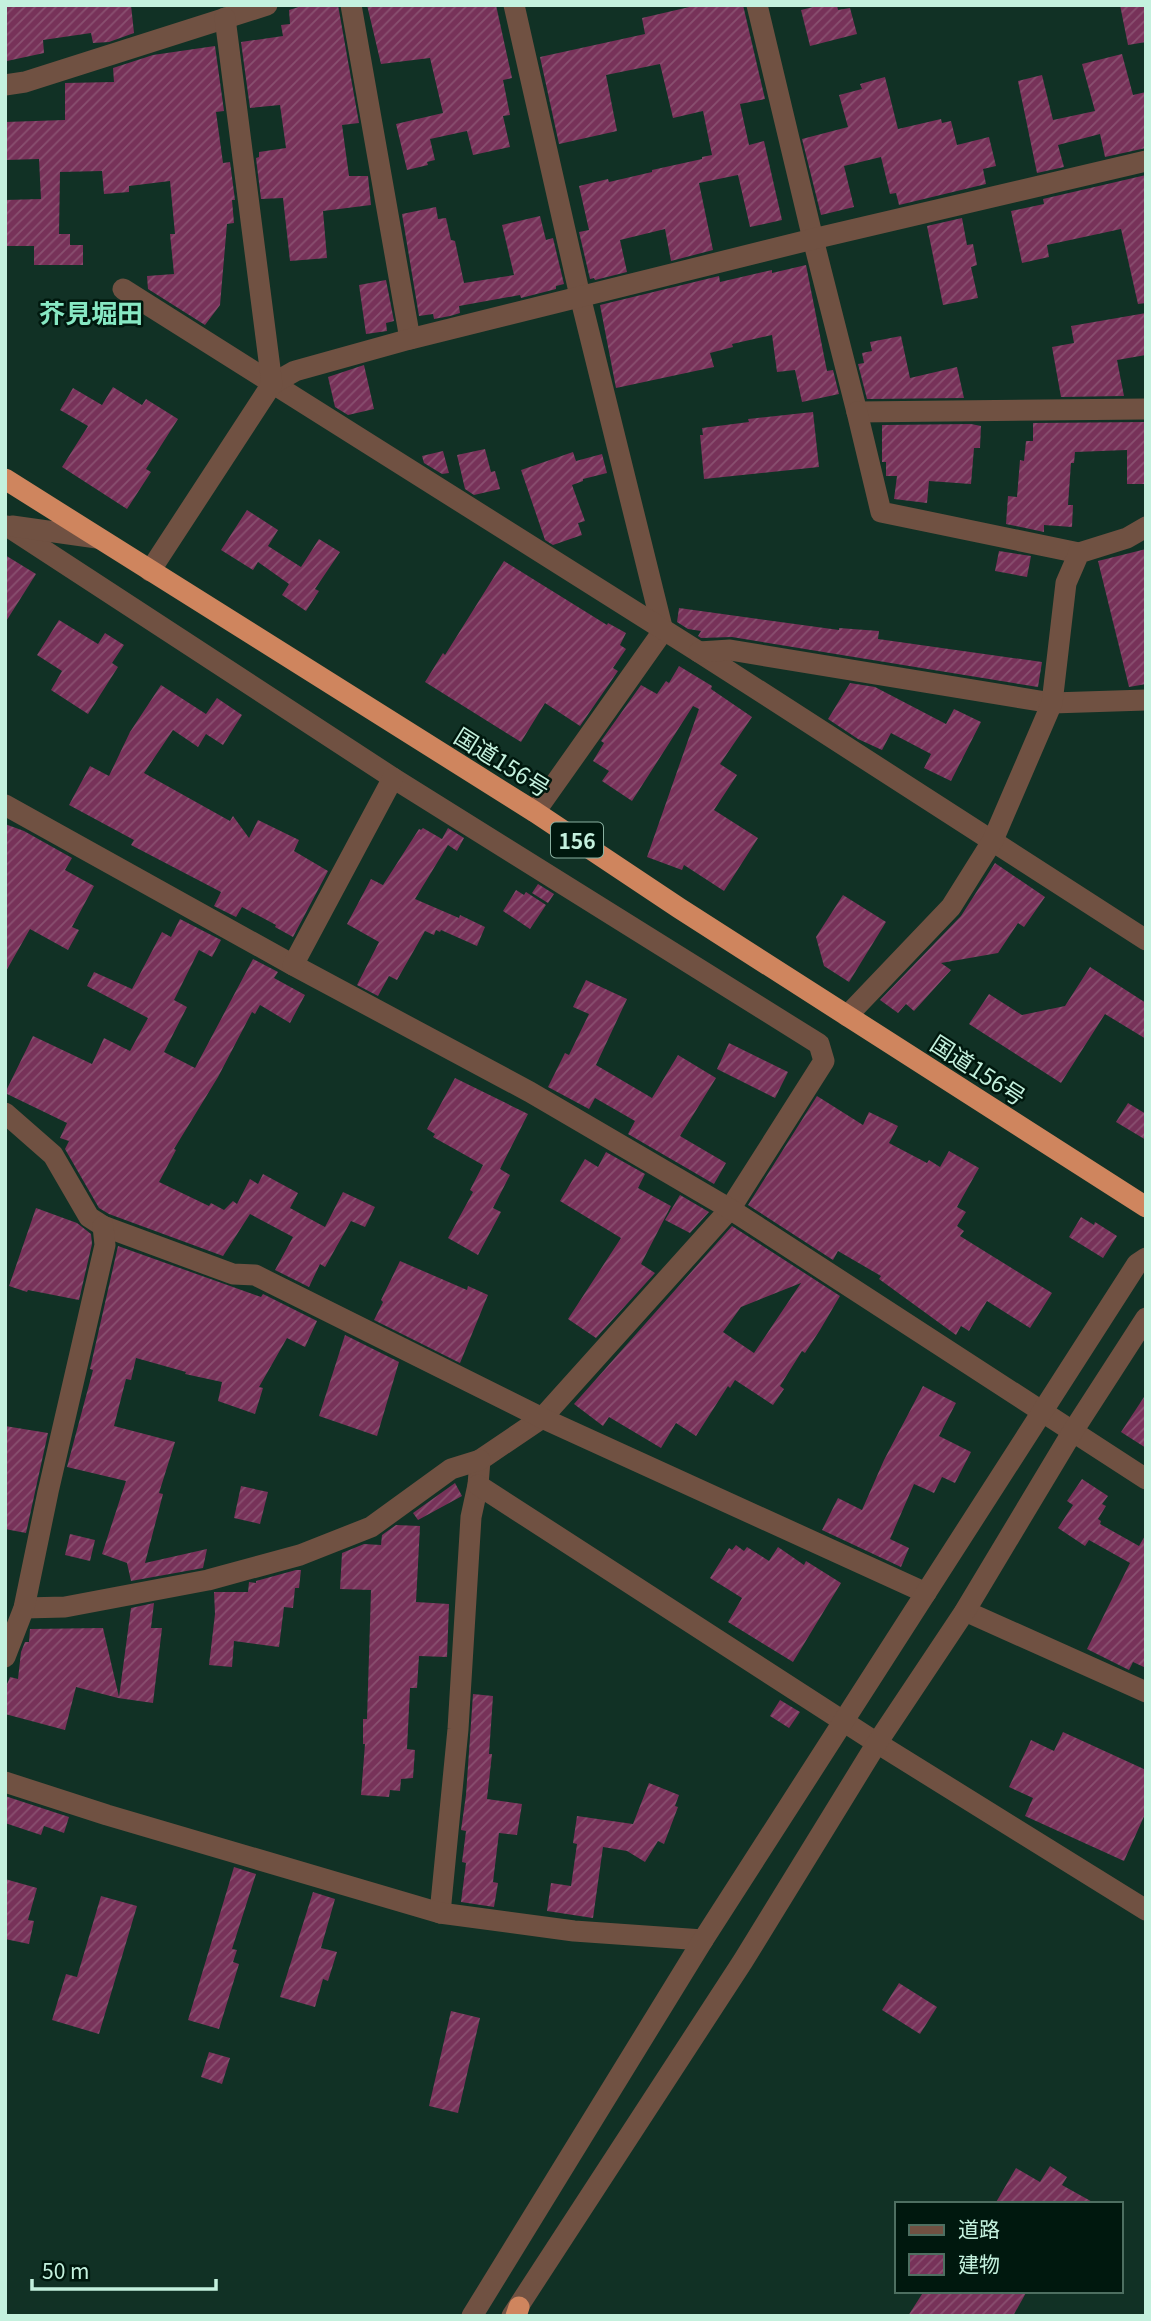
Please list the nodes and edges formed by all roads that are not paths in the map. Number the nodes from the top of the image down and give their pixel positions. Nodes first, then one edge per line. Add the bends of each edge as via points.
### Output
1 (267, 5) edge
2 (351, 5) edge
3 (514, 5) edge
4 (757, 5) edge
5 (225, 18) junction
6 (5, 85) edge
7 (1146, 161) edge
8 (813, 239) junction
9 (123, 289) dead end
10 (580, 296) junction
11 (410, 339) junction
12 (272, 384) junction
13 (1146, 409) edge
14 (857, 412) junction
15 (5, 479) edge
16 (6, 525) edge
17 (1146, 527) edge
18 (97, 538) junction
19 (1079, 553) junction
20 (149, 571) junction
21 (663, 631) junction
22 (699, 652) junction
23 (1146, 700) edge
24 (1052, 703) junction
25 (393, 778) junction
26 (5, 805) edge
27 (535, 812) junction
28 (993, 840) junction
29 (1144, 937) edge
30 (293, 965) junction
31 (847, 1016) junction
32 (5, 1113) edge
33 (1146, 1207) edge
34 (730, 1209) junction
35 (103, 1226) junction
36 (1146, 1258) edge
37 (1146, 1318) edge
38 (1042, 1410) junction
39 (542, 1418) junction
40 (1073, 1431) junction
41 (480, 1460) junction
42 (1146, 1479) edge
43 (478, 1485) junction
44 (926, 1593) junction
45 (24, 1608) junction
46 (965, 1611) junction
47 (5, 1657) edge
48 (1146, 1692) edge
49 (845, 1721) junction
50 (877, 1743) junction
51 (5, 1782) edge
52 (1146, 1910) edge
53 (440, 1913) junction
54 (703, 1940) junction
55 (516, 2313) edge
56 (472, 2316) edge

1 - 5 street
2 - 11 street
3 - 10 street
4 - 8 street
5 - 6 street
5 - 12 street
7 - 8 street
8 - 10 street
8 - 14 street
9 - 12 street
10 - 11 street
10 - 21 street
11 - 12 street via 295,371
12 - 20 street
12 - 21 street
13 - 14 street
14 - 19 street via 881,512
15 - 18 highway, 国道156号 / 156
16 - 18 street
16 - 25 street
17 - 19 street
18 - 20 highway, 国道156号 / 156
19 - 24 street via 1066,583
20 - 27 highway, 国道156号 / 156
21 - 22 street
21 - 27 street
22 - 24 street via 730,650
22 - 28 street
23 - 24 street
24 - 28 street
25 - 30 street
25 - 34 street via 819,1044 824,1061
26 - 30 street
27 - 31 highway, 国道156号 / 156
28 - 29 street
28 - 31 street via 951,907
30 - 34 street via 530,1092
31 - 33 highway, 国道156号 / 156
32 - 35 street via 52,1155 89,1217
34 - 38 street
34 - 39 street
35 - 39 street via 233,1275 255,1275
35 - 45 street via 105,1245
36 - 38 street via 1137,1264
37 - 40 street
38 - 40 street
38 - 44 street
39 - 41 street
39 - 44 street
40 - 42 street
40 - 46 street
41 - 43 street
41 - 45 street via 451,1469 370,1527 300,1555 208,1580 65,1607
43 - 49 street
43 - 53 street via 471,1517 458,1729
44 - 49 street
45 - 47 street
46 - 48 street
46 - 50 street
49 - 50 street
49 - 54 street
50 - 52 street
50 - 55 street
51 - 53 street
53 - 54 street via 573,1931
54 - 56 street

